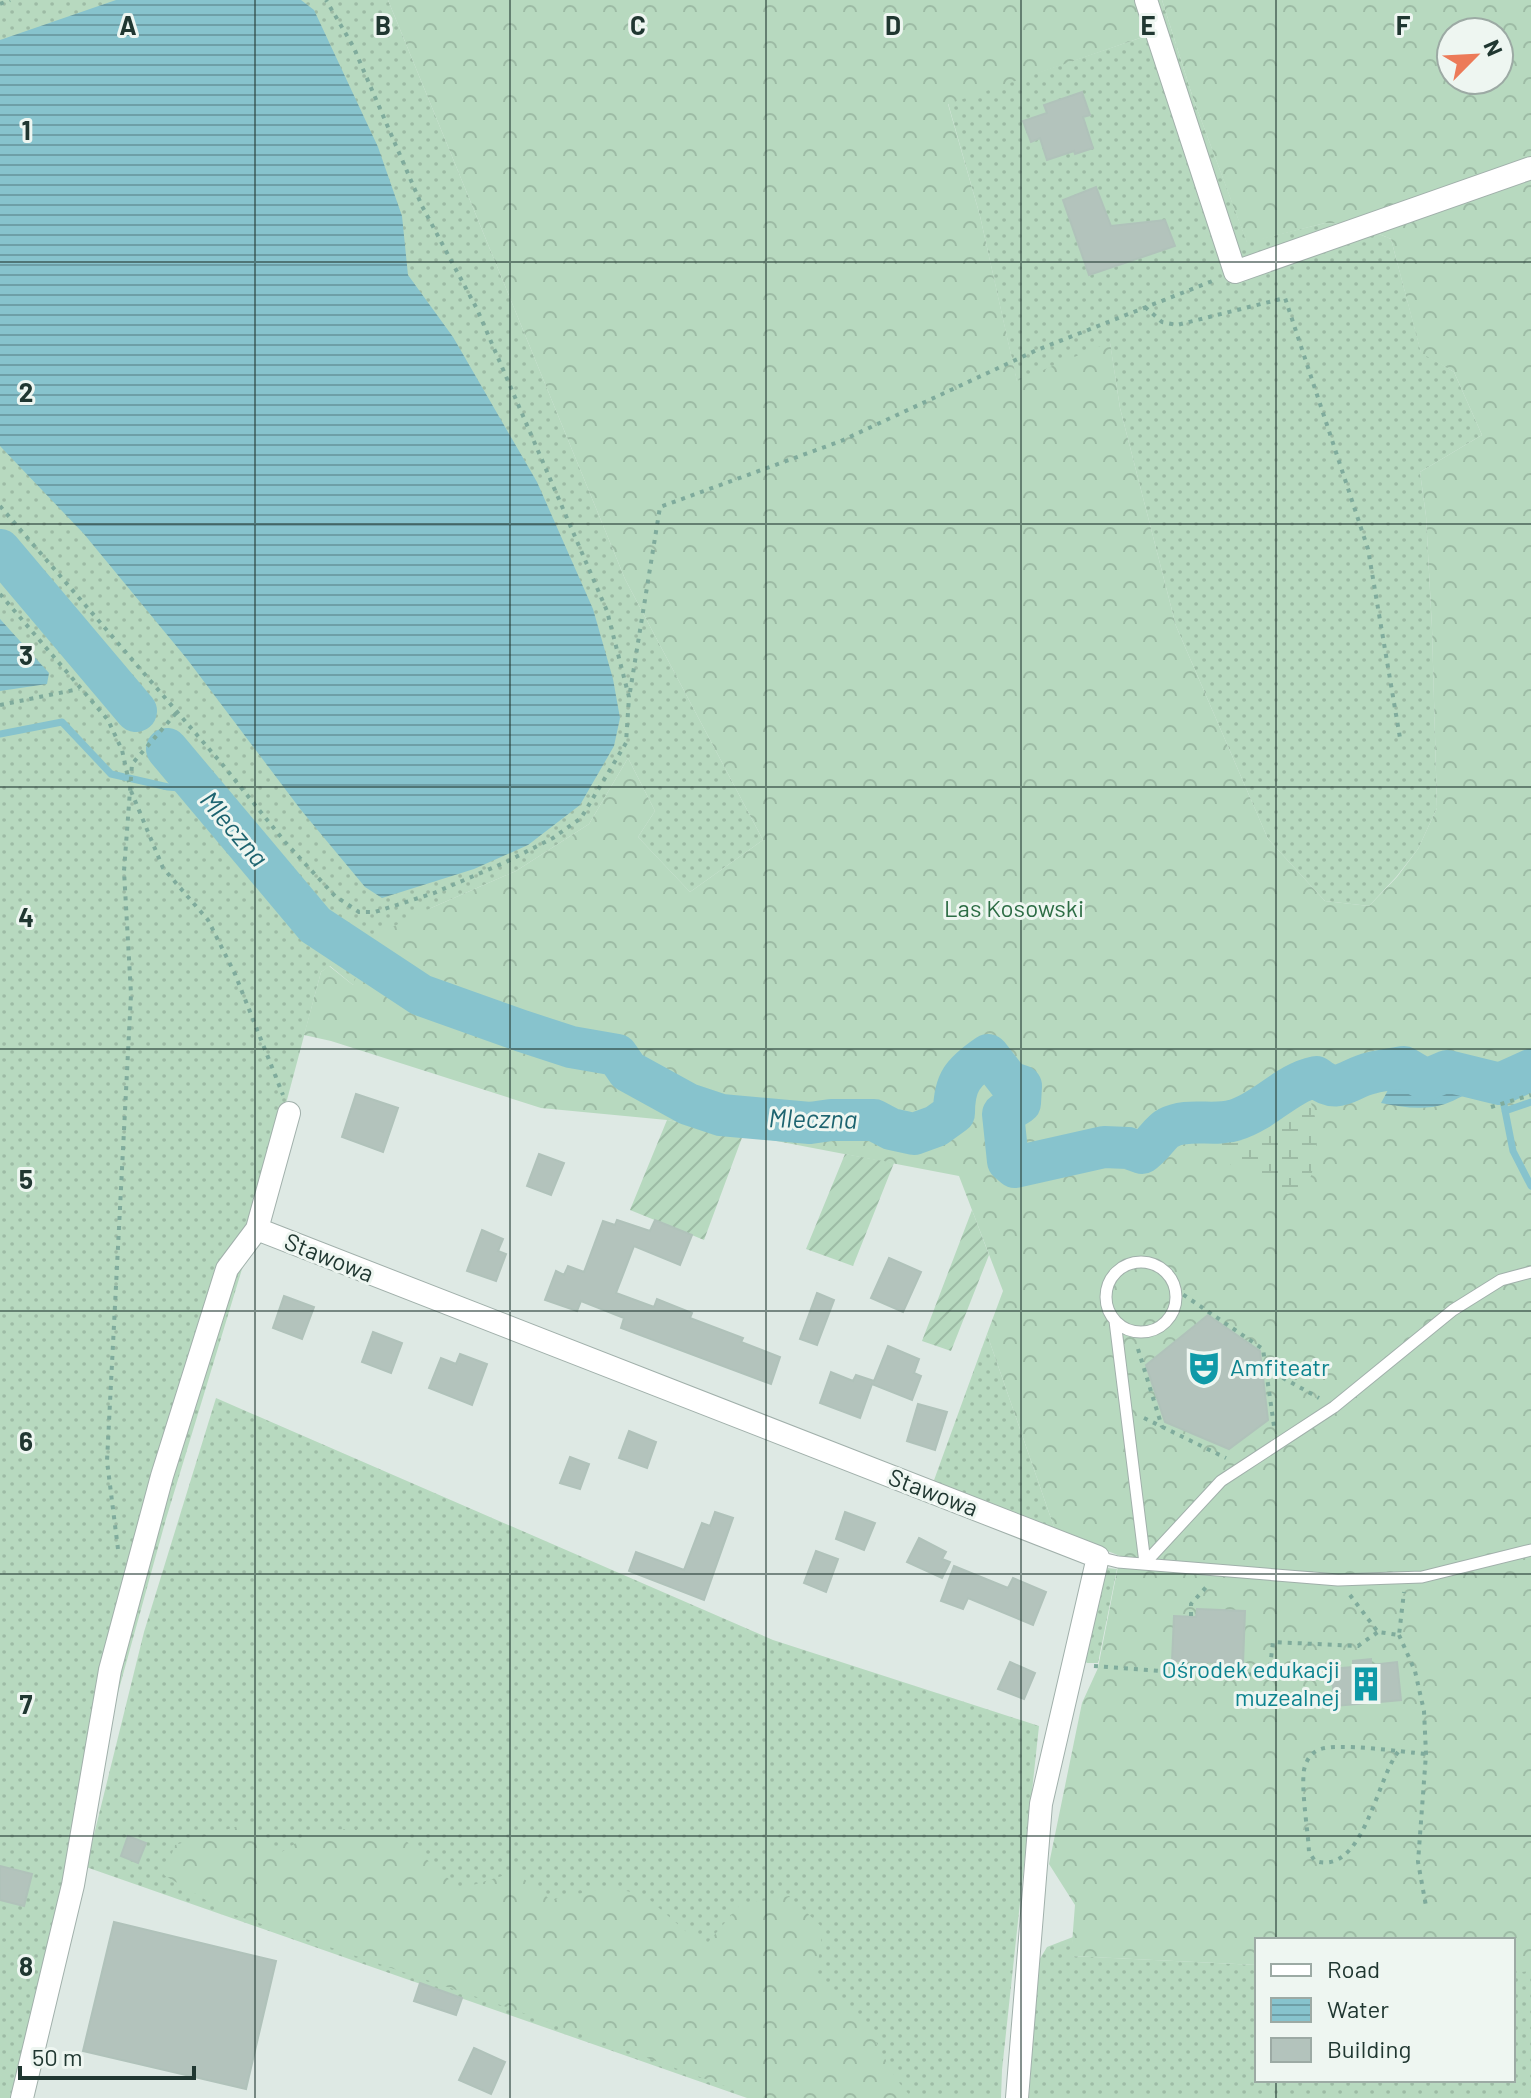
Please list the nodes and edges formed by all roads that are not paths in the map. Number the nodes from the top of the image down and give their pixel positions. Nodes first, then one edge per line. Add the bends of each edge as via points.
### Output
1 (1146, 0) edge
2 (1531, 168) edge
3 (289, 1113) road end
4 (257, 1229) junction
5 (1531, 1272) edge
6 (1115, 1321) junction
7 (1531, 1550) edge
8 (1098, 1557) junction
9 (1145, 1563) junction
10 (22, 2098) edge
11 (1017, 2098) edge

1 - 2 street via 1235,272
3 - 4 street
4 - 8 street, Stawowa
4 - 10 street via 227,1269 162,1476 110,1670 73,1885
5 - 9 lane via 1501,1280 1453,1310 1334,1407 1221,1481
6 - 6 lane via 1106,1292 1125,1265 1148,1262 1167,1274 1175,1305 1163,1324 1132,1331
6 - 9 lane
7 - 9 lane via 1406,1578 1338,1580
8 - 9 lane
8 - 11 street via 1041,1804

